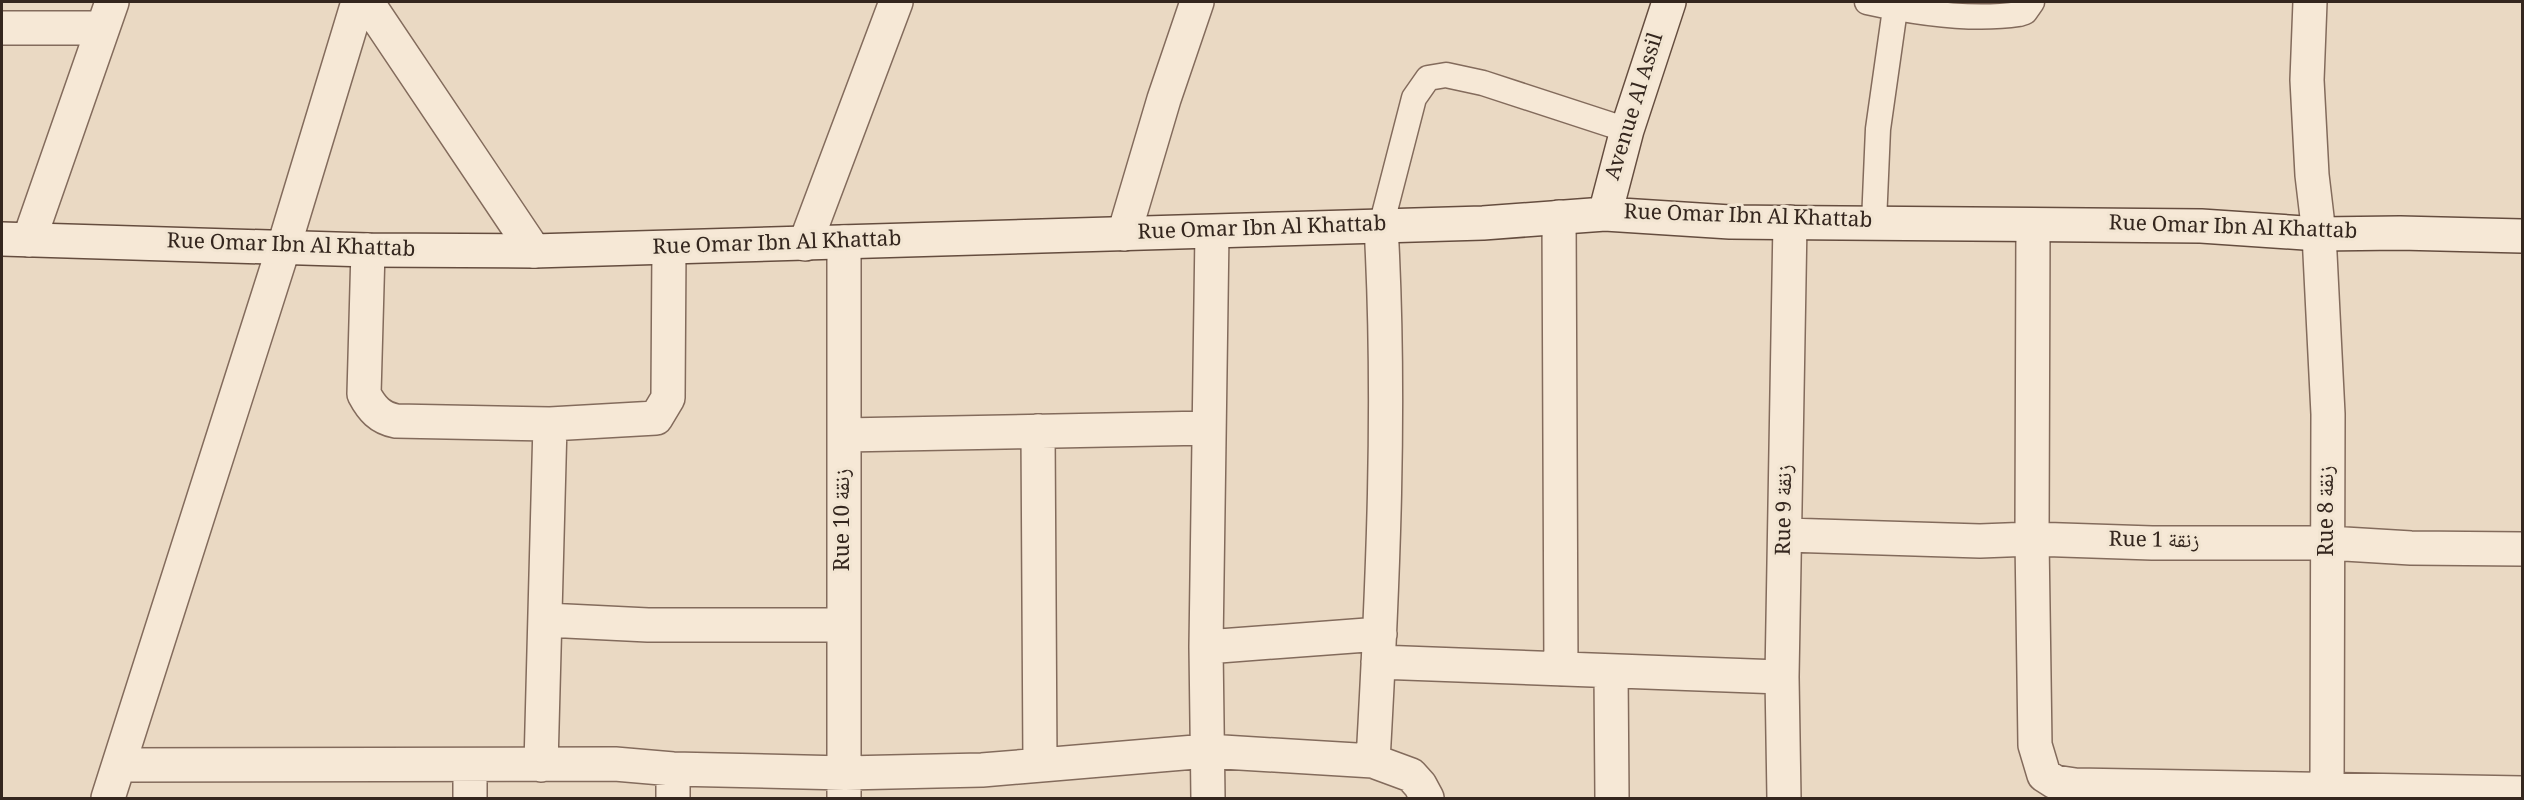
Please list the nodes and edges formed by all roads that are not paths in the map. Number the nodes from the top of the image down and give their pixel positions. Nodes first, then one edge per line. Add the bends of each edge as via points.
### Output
1 (358, 2) edge
2 (367, 2) edge
3 (896, 2) edge
4 (1197, 2) edge
5 (1669, 2) edge
6 (1867, 2) edge
7 (2032, 2) edge
8 (2310, 2) edge
9 (1896, 5) edge
10 (107, 15) edge
11 (2, 28) edge
12 (1627, 130) junction
13 (1605, 214) junction
14 (1559, 217) junction
15 (1790, 222) junction
16 (1874, 222) junction
17 (2033, 225) junction
18 (1381, 226) junction
19 (1212, 232) junction
20 (1124, 234) junction
21 (2319, 234) junction
22 (2523, 236) edge
23 (15, 239) edge
24 (844, 242) junction
25 (805, 244) junction
26 (284, 246) junction
27 (669, 248) junction
28 (368, 250) junction
29 (534, 251) junction
30 (550, 424) junction
31 (1209, 428) junction
32 (1038, 431) junction
33 (844, 435) junction
34 (1786, 535) junction
35 (2032, 539) junction
36 (2328, 543) junction
37 (2523, 549) edge
38 (546, 620) junction
39 (844, 625) junction
40 (1206, 647) junction
41 (1379, 648) junction
42 (1561, 669) junction
43 (1611, 671) junction
44 (1782, 677) junction
45 (1207, 751) junction
46 (1373, 761) junction
47 (120, 765) junction
48 (470, 765) junction
49 (541, 765) junction
50 (1040, 765) junction
51 (673, 784) edge
52 (844, 786) edge
53 (2327, 789) junction
54 (2189, 792) edge
55 (2523, 793) edge
56 (2420, 795) edge
57 (108, 798) edge
58 (470, 798) edge
59 (1208, 798) edge
60 (1427, 798) edge
61 (1612, 798) edge
62 (1784, 798) edge

1 - 26 street
2 - 29 street
3 - 25 street
4 - 20 street
5 - 12 street, Avenue Al Assil
6 - 9 lane
7 - 9 lane via 2025,12 2009,15 1973,15
8 - 21 street, Rue 8 زنقة via 2307,81
9 - 16 lane via 1878,129
10 - 11 street
10 - 23 street
12 - 13 street, Avenue Al Assil
12 - 18 lane via 1483,82 1446,75 1428,78 1414,98
13 - 14 street, Rue Omar Ibn Al Khattab
13 - 15 street, Rue Omar Ibn Al Khattab
14 - 18 street, Rue Omar Ibn Al Khattab
14 - 42 street
15 - 16 street, Rue Omar Ibn Al Khattab
15 - 34 street, Rue 9 زنقة
16 - 17 street, Rue Omar Ibn Al Khattab
17 - 21 street, Rue Omar Ibn Al Khattab via 2202,226
17 - 35 street
18 - 19 street, Rue Omar Ibn Al Khattab
18 - 41 street via 1385,310
19 - 20 street, Rue Omar Ibn Al Khattab
19 - 31 street
20 - 24 street, Rue Omar Ibn Al Khattab
21 - 22 street, Rue Omar Ibn Al Khattab
21 - 36 street, Rue 8 زنقة via 2328,414
23 - 26 street, Rue Omar Ibn Al Khattab
24 - 25 street, Rue Omar Ibn Al Khattab
24 - 33 street, Rue 10 زنقة
25 - 27 street, Rue Omar Ibn Al Khattab
26 - 28 street, Rue Omar Ibn Al Khattab
26 - 47 street
27 - 29 street, Rue Omar Ibn Al Khattab
27 - 30 street via 668,399 664,408 656,418
28 - 29 street, Rue Omar Ibn Al Khattab
28 - 30 street via 364,394 375,411 396,422
30 - 38 street
31 - 32 street
31 - 40 street
32 - 33 street
32 - 50 street
33 - 39 street, Rue 10 زنقة
34 - 35 street, Rue 1 زنقة
34 - 44 street, Rue 9 زنقة
35 - 36 street, Rue 1 زنقة
35 - 54 street via 2035,745 2044,775 2055,782 2075,785
36 - 37 street, Rue 1 زنقة
36 - 53 street, Rue 8 زنقة
38 - 39 street via 648,625
38 - 49 street
39 - 52 street, Rue 10 زنقة
40 - 41 street
40 - 45 street
41 - 42 street
41 - 46 street
42 - 43 street
43 - 44 street
43 - 61 street
44 - 62 street, Rue 9 زنقة
45 - 46 street
45 - 50 street
45 - 59 street
46 - 60 street via 1411,776
47 - 48 street
47 - 57 street
48 - 49 street
48 - 58 street
49 - 51 street via 615,764
50 - 52 street
51 - 52 street
53 - 54 street
53 - 56 street
55 - 56 street

